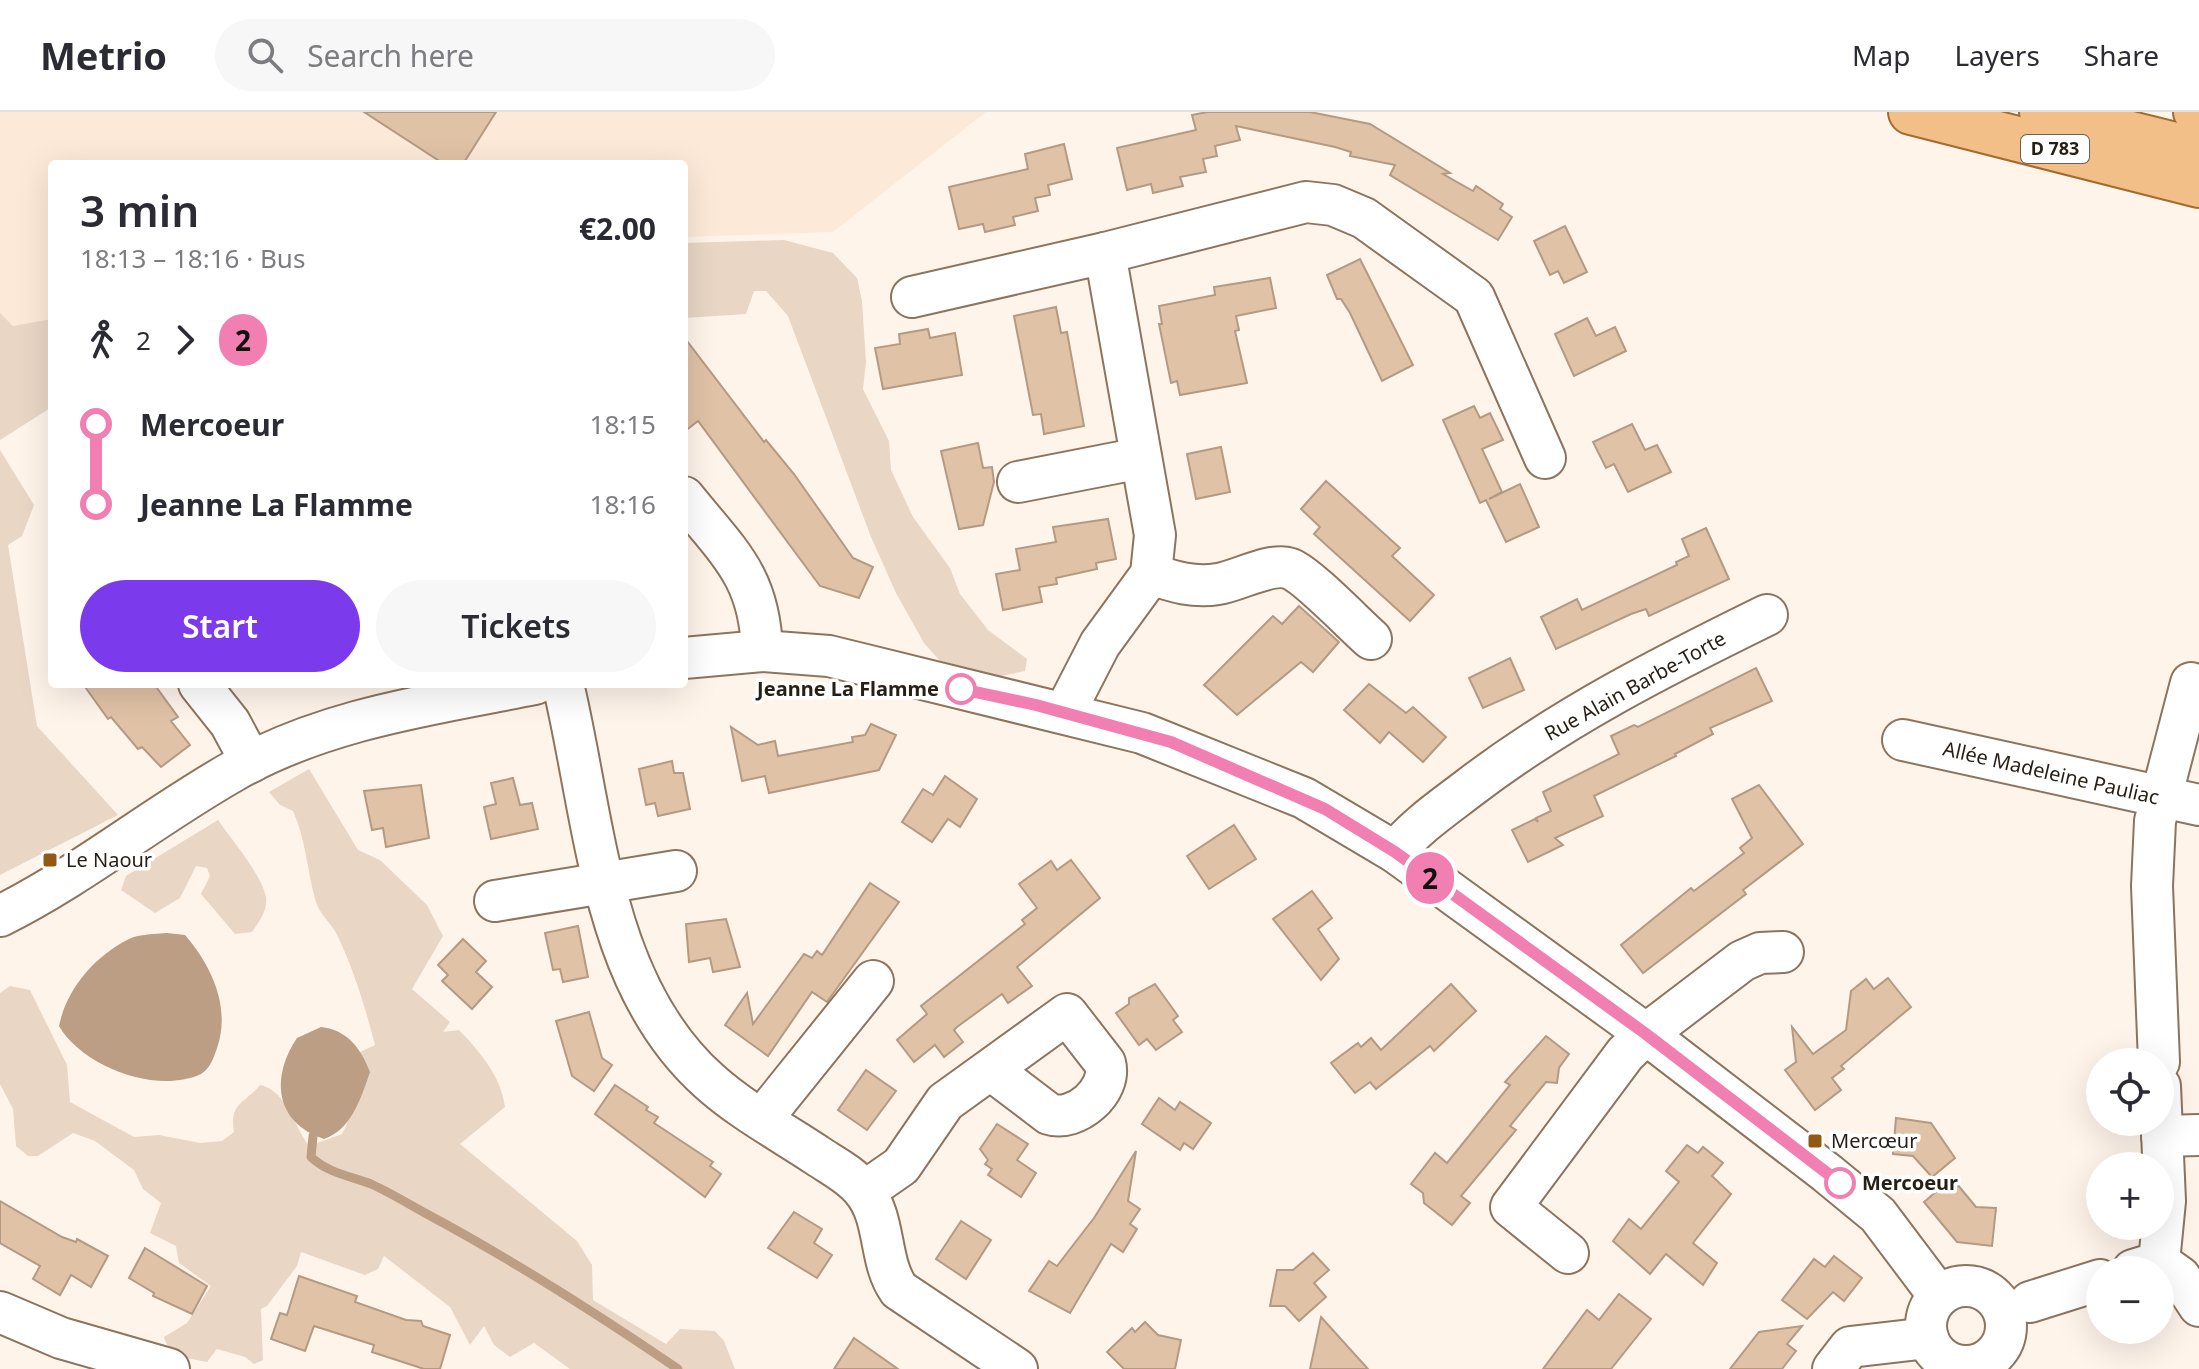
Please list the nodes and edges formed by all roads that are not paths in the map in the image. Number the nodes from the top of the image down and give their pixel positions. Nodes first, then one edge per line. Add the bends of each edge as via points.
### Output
1 (1911, 112) edge
2 (2042, 112) edge
3 (2199, 151) edge
4 (2199, 185) edge
5 (1105, 253) junction
6 (912, 297) dead end
7 (1141, 458) junction
8 (1545, 458) dead end
9 (1018, 482) dead end
10 (688, 502) edge
11 (1151, 574) junction
12 (1767, 615) dead end
13 (1371, 639) dead end
14 (762, 651) junction
15 (688, 658) edge
16 (2191, 683) dead end
17 (202, 688) edge
18 (516, 688) edge
19 (564, 688) edge
20 (1065, 712) junction
21 (1903, 740) dead end
22 (251, 762) junction
23 (2160, 797) junction
24 (2199, 805) edge
25 (1395, 852) junction
26 (676, 871) dead end
27 (606, 882) junction
28 (495, 901) dead end
29 (0, 916) edge
30 (1783, 952) dead end
31 (873, 981) dead end
32 (1646, 1034) junction
33 (2158, 1048) edge
34 (991, 1070) dead end
35 (762, 1119) junction
36 (2180, 1135) edge
37 (865, 1191) junction
38 (1568, 1253) dead end
39 (2150, 1256) edge
40 (2174, 1275) edge
41 (2086, 1284) edge
42 (1939, 1296) junction
43 (2030, 1302) dead end
44 (2199, 1306) edge
45 (0, 1312) edge
46 (1928, 1338) junction
47 (1970, 1367) edge
48 (169, 1369) edge
49 (1017, 1369) edge
50 (1833, 1369) edge

1 - 4 main road, D 783
2 - 3 main road, D 783
5 - 6 street
5 - 7 street
5 - 8 street via 1306,202 1333,205 1364,218 1474,297
7 - 9 street
7 - 11 street via 1155,535
10 - 14 street via 751,584 761,620
11 - 13 street via 1200,586 1274,568 1292,569
11 - 20 street via 1100,644
12 - 25 street, Rue Alain Barbe-Torte via 1586,708 1498,766
14 - 15 street
14 - 20 street via 829,656
16 - 23 street
17 - 22 street
18 - 22 street via 362,721
19 - 27 street
20 - 25 street via 1157,737 1233,767 1304,798
21 - 23 street, Allée Madeleine Pauliac
22 - 29 street
23 - 24 street, Allée Madeleine Pauliac
23 - 33 street via 2152,886
25 - 32 street
26 - 27 street
27 - 28 street
27 - 35 street via 618,938 657,1019 702,1075
30 - 32 street via 1742,961
31 - 35 street
32 - 38 street via 1625,1054 1511,1207
32 - 42 street via 1870,1208
34 - 37 street via 945,1102 901,1166
35 - 37 street
36 - 39 street via 2164,1215
37 - 49 street via 899,1290
40 - 44 street
41 - 43 street
42 - 46 street via 1928,1315
42 - 47 street via 1974,1287 1995,1298 2003,1311 2001,1346
45 - 48 street via 61,1338
46 - 47 street via 1940,1356
46 - 50 street via 1850,1347

